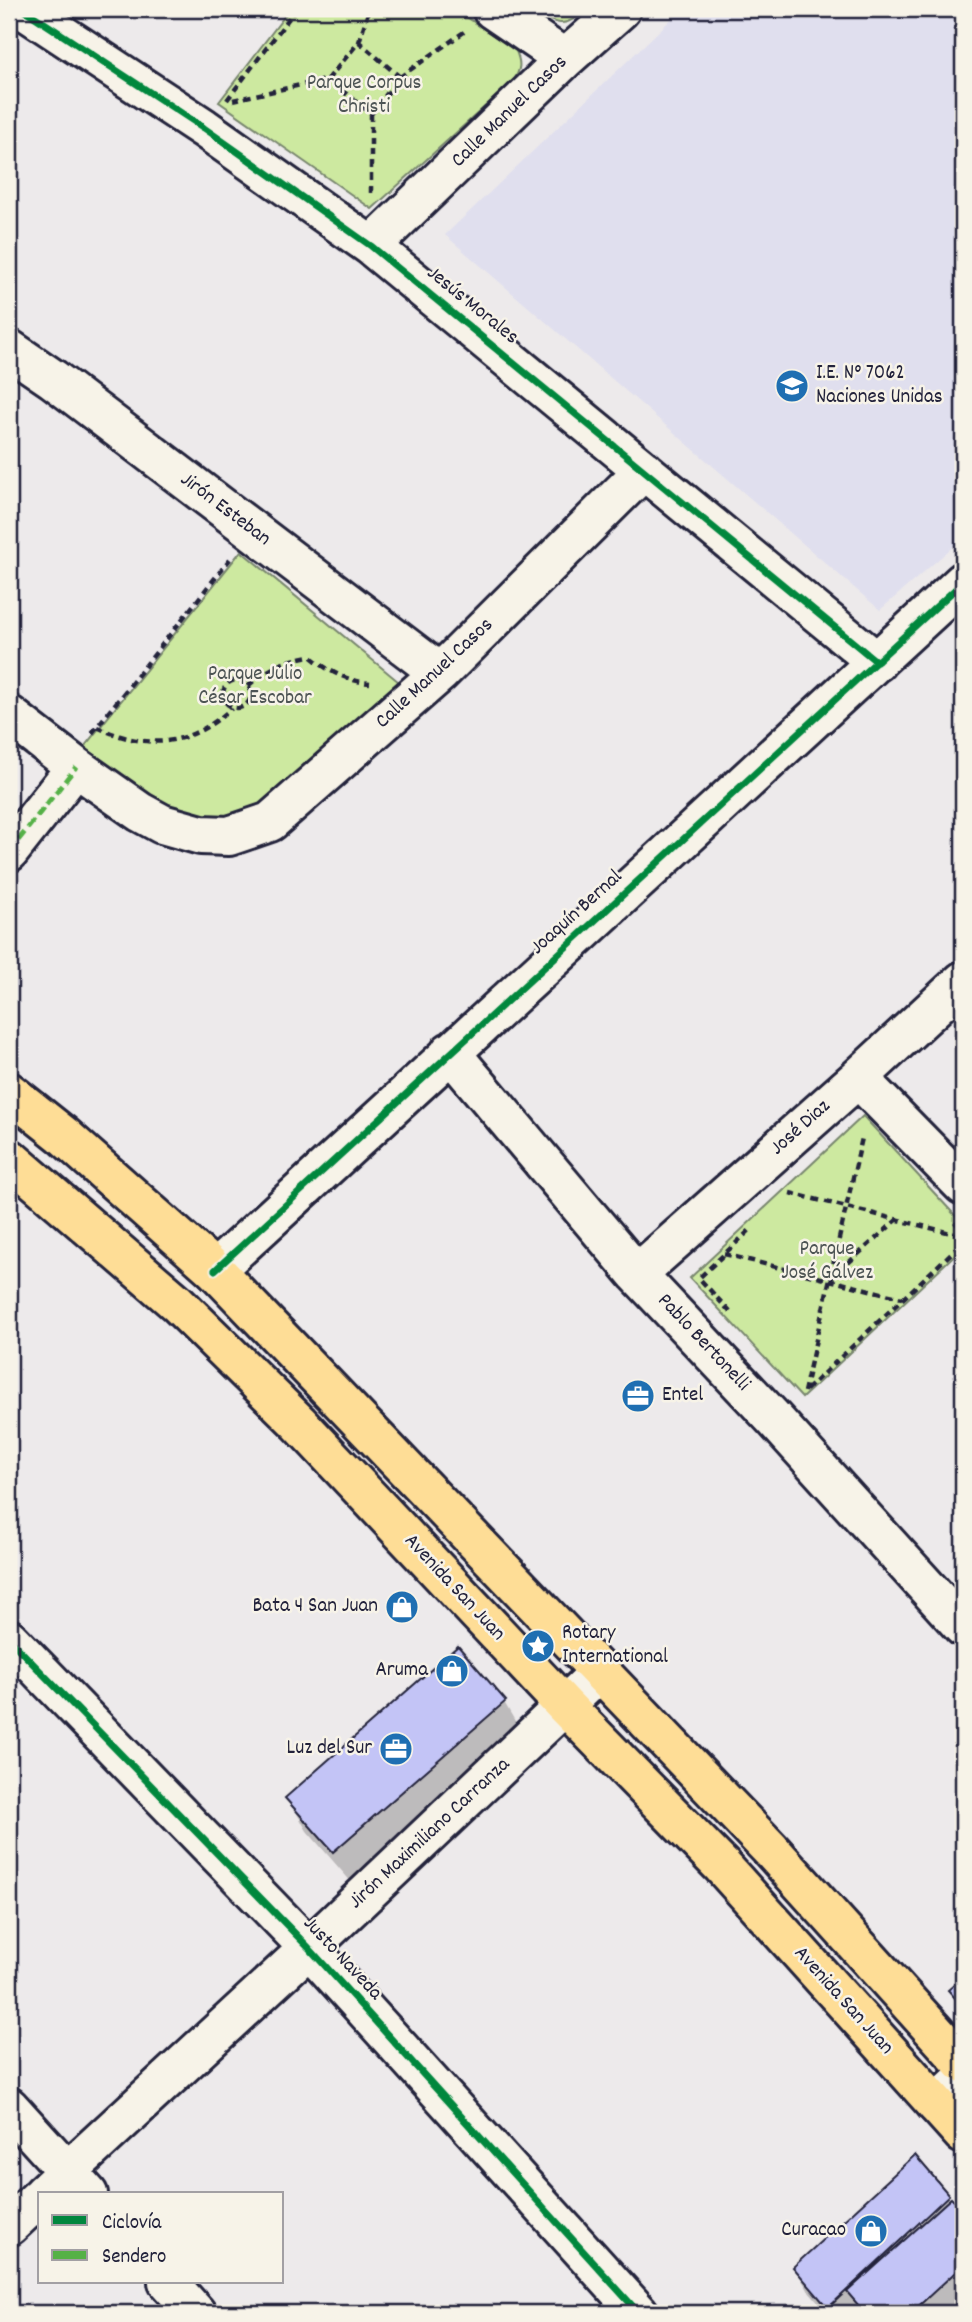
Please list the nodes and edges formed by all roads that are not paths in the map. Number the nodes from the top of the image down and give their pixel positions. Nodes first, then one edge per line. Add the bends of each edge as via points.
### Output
1 (23, 9) edge
2 (621, 9) edge
3 (482, 18) edge
4 (565, 59) junction
5 (371, 246) junction
6 (9, 349) edge
7 (644, 470) junction
8 (963, 582) edge
9 (877, 662) junction
10 (440, 673) junction
11 (9, 715) edge
12 (73, 765) junction
13 (9, 852) edge
14 (963, 981) edge
15 (450, 1052) junction
16 (858, 1078) junction
17 (9, 1092) edge
18 (9, 1158) edge
19 (963, 1185) edge
20 (215, 1270) junction
21 (638, 1274) junction
22 (963, 1627) edge
23 (9, 1639) edge
24 (600, 1672) junction
25 (565, 1706) junction
26 (309, 1948) junction
27 (963, 2063) edge
28 (950, 2091) edge
29 (9, 2106) edge
30 (963, 2134) edge
31 (60, 2189) edge
32 (38, 2205) edge
33 (9, 2226) edge
34 (170, 2284) edge
35 (196, 2313) edge
36 (639, 2313) edge

1 - 5 street, Jesús Morales via 204,128
2 - 4 street, Calle Manuel Casos
3 - 4 street
4 - 5 street, Calle Manuel Casos
5 - 7 street, Jesús Morales
6 - 10 street, Jirón Esteban
7 - 9 street, Jesús Morales
7 - 10 street, Calle Manuel Casos
8 - 9 street, Joaquín Bernal
9 - 15 street, Joaquín Bernal
10 - 12 street, Calle Manuel Casos via 270,822 229,836 201,835 162,824
11 - 12 street, Calle Manuel Casos
12 - 13 street
14 - 16 street, José Diaz
15 - 20 street, Joaquín Bernal
15 - 21 street, Pablo Bertonelli
16 - 19 street
16 - 21 street, José Diaz
17 - 20 main road
18 - 25 main road, Avenida San Juan via 177,1303 271,1395
20 - 24 main road
21 - 22 street, Pablo Bertonelli
23 - 26 street, Justo Naveda
24 - 25 street, Jirón Maximiliano Carranza
24 - 27 main road via 771,1850
25 - 26 street, Jirón Maximiliano Carranza
25 - 28 main road, Avenida San Juan
26 - 31 street, Jirón Maximiliano Carranza
26 - 36 street, Justo Naveda
28 - 30 main road, Avenida San Juan
29 - 31 street
32 - 33 street, Jirón Maximiliano Carranza
34 - 35 street

